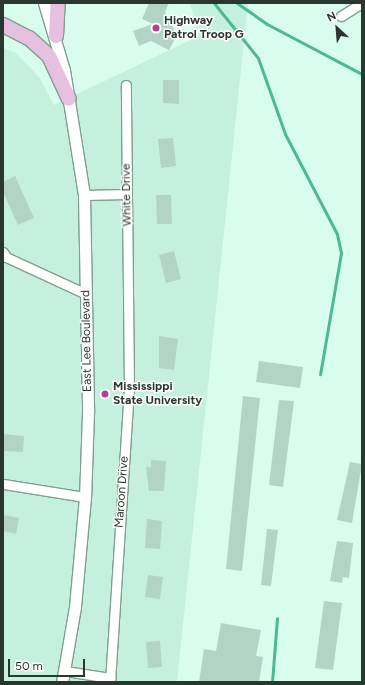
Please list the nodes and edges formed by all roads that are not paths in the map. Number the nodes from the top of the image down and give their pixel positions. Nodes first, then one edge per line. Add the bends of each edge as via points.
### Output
1 (44, 3) edge
2 (58, 3) edge
3 (362, 3) edge
4 (341, 16) dead end
5 (3, 25) edge
6 (56, 36) junction
7 (126, 85) dead end
8 (69, 99) junction
9 (126, 194) junction
10 (84, 195) junction
11 (3, 252) edge
12 (86, 294) junction
13 (131, 305) joint
14 (3, 484) edge
15 (85, 497) junction
16 (64, 677) edge
17 (110, 680) edge

1 - 6 street, East Lee Boulevard
2 - 6 main road
3 - 4 street
5 - 8 main road via 29,38 49,56
6 - 8 street, East Lee Boulevard
7 - 9 street, White Drive
8 - 10 street, East Lee Boulevard
9 - 10 street
9 - 13 street, White Drive
10 - 12 street, East Lee Boulevard
11 - 12 street via 6,257
12 - 15 street, East Lee Boulevard
13 - 17 street, Maroon Drive via 129,387
14 - 15 street
15 - 16 street, East Lee Boulevard
16 - 17 street, Maroon Drive

